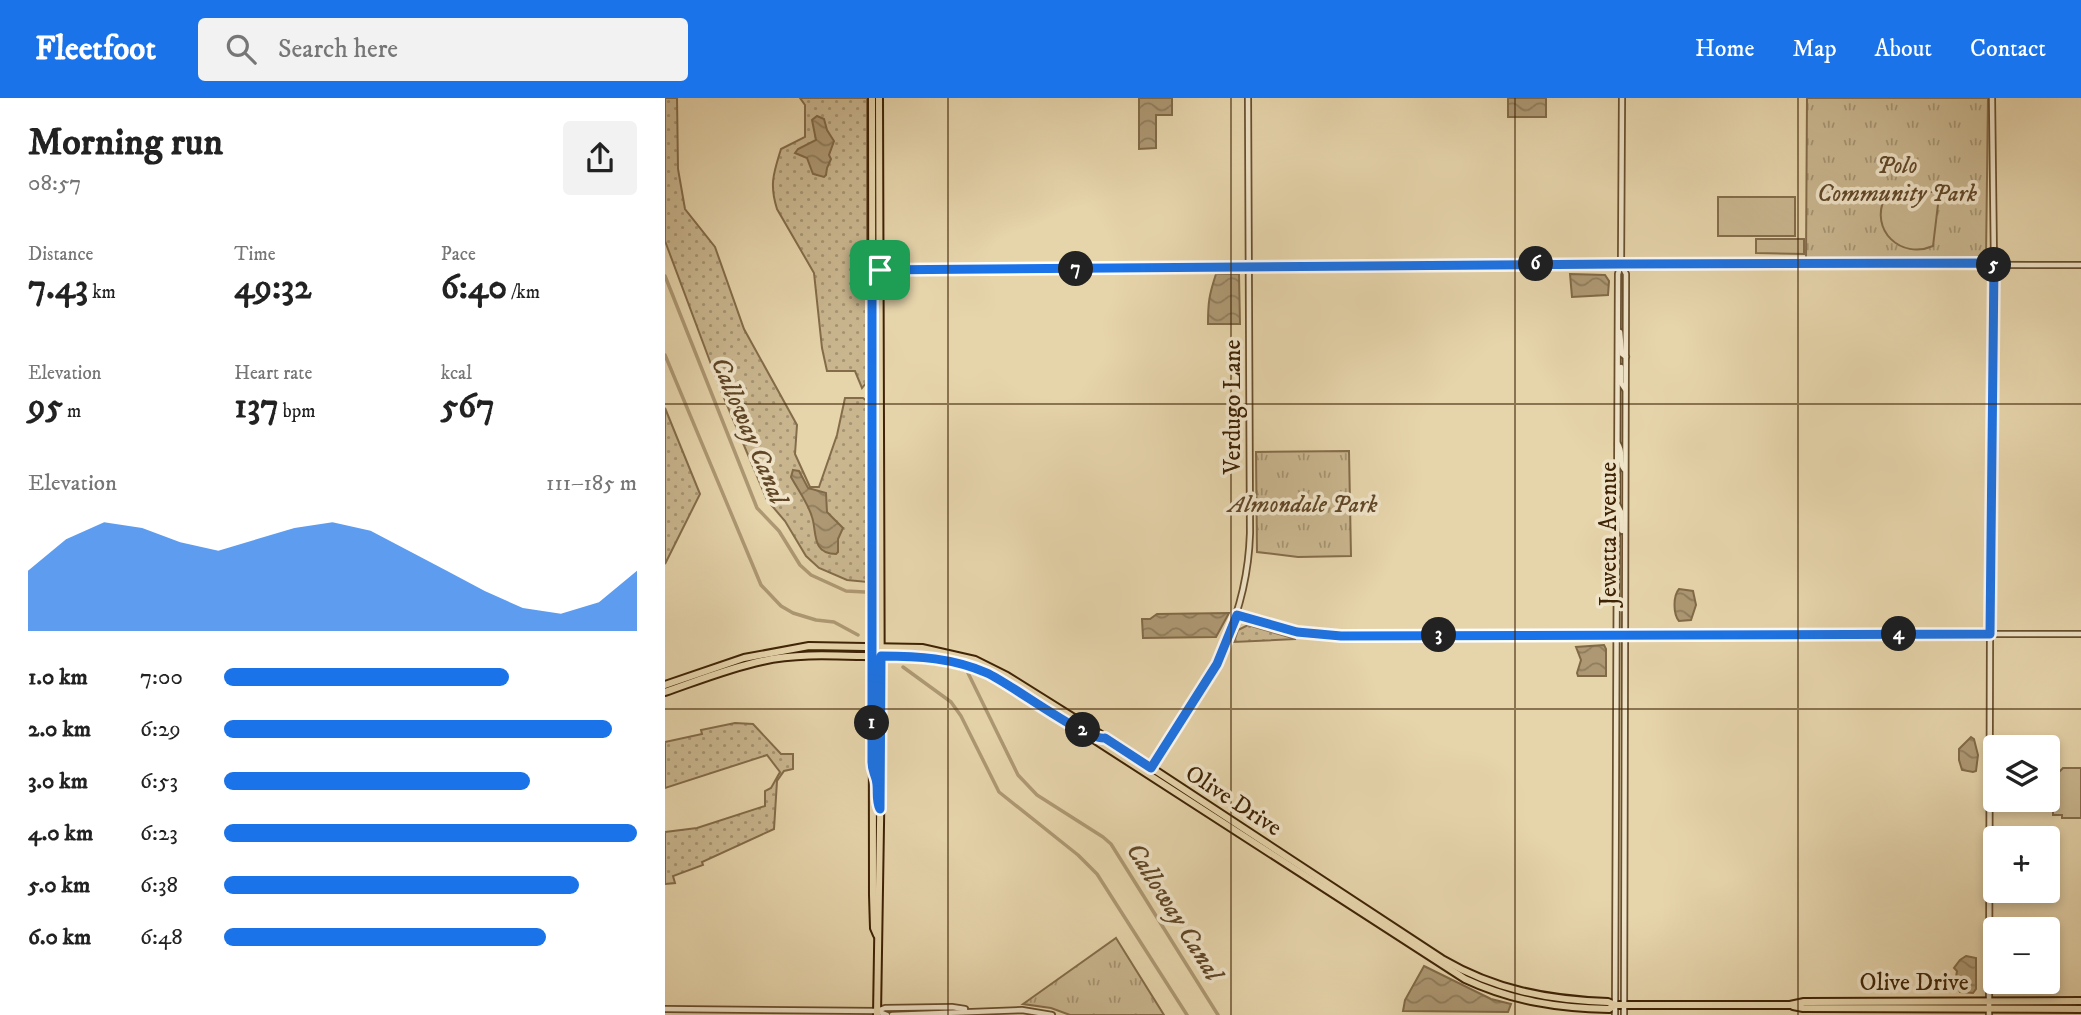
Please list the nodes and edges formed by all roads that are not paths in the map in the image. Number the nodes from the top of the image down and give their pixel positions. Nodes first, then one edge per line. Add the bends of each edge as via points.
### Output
1 (872, 98) edge
2 (879, 98) edge
3 (1248, 98) edge
4 (1622, 98) edge
5 (1992, 98) edge
6 (1994, 263) junction
7 (1621, 264) junction
8 (2081, 265) edge
9 (1249, 267) junction
10 (876, 270) junction
11 (1618, 328) junction
12 (1618, 357) junction
13 (1626, 357) junction
14 (1625, 390) junction
15 (876, 393) junction
16 (1618, 444) junction
17 (1625, 469) junction
18 (1618, 506) junction
19 (876, 535) junction
20 (1625, 539) junction
21 (1237, 615) junction
22 (1616, 634) junction
23 (1626, 634) junction
24 (1990, 634) junction
25 (2081, 634) edge
26 (872, 647) junction
27 (881, 647) junction
28 (760, 654) junction
29 (957, 655) junction
30 (872, 656) junction
31 (881, 656) junction
32 (921, 657) junction
33 (718, 666) junction
34 (730, 670) junction
35 (693, 682) junction
36 (665, 685) edge
37 (665, 692) edge
38 (1077, 729) junction
39 (872, 734) junction
40 (1105, 738) junction
41 (881, 762) junction
42 (1149, 771) junction
43 (873, 773) junction
44 (880, 809) junction
45 (1218, 821) junction
46 (1242, 828) junction
47 (1330, 894) junction
48 (873, 895) junction
49 (1356, 903) junction
50 (880, 925) junction
51 (877, 935) junction
52 (1410, 942) junction
53 (1456, 975) junction
54 (1483, 980) junction
55 (1569, 1000) junction
56 (1855, 1001) junction
57 (1921, 1001) junction
58 (1535, 1003) junction
59 (1615, 1005) junction
60 (1790, 1005) junction
61 (2081, 1005) edge
62 (1624, 1006) junction
63 (665, 1009) edge
64 (1825, 1009) junction
65 (1894, 1009) junction
66 (1989, 1009) edge
67 (969, 1010) junction
68 (877, 1013) edge
69 (890, 1015) edge
70 (1052, 1015) edge
71 (1615, 1015) edge
72 (1624, 1015) edge

1 - 10 main road
2 - 10 main road
3 - 9 street, Verdugo Lane
4 - 7 street, Jewetta Avenue
5 - 6 street
6 - 7 street
6 - 8 street
6 - 24 street
7 - 9 street
7 - 11 street, Jewetta Avenue
7 - 13 street, Jewetta Avenue via 1626,274
9 - 10 street
9 - 21 street, Verdugo Lane via 1250,533
10 - 15 main road
10 - 15 main road via 872,352
11 - 12 street, Jewetta Avenue
11 - 13 street
12 - 14 street
12 - 16 street, Jewetta Avenue
13 - 14 street, Jewetta Avenue
14 - 17 street, Jewetta Avenue
15 - 19 main road
15 - 19 main road
16 - 17 street
16 - 18 street, Jewetta Avenue
17 - 20 street, Jewetta Avenue
18 - 20 street
18 - 22 street, Jewetta Avenue
19 - 26 main road
19 - 27 main road
20 - 23 street, Jewetta Avenue
21 - 22 street via 1297,632 1341,636
21 - 42 street, Verdugo Lane via 1217,664
22 - 23 street
22 - 59 street, Jewetta Avenue
23 - 24 street
23 - 62 street, Jewetta Avenue
24 - 25 street
24 - 66 street
26 - 27 main road, Olive Drive
26 - 28 main road, Olive Drive via 809,646
26 - 30 main road
27 - 29 main road, Olive Drive
27 - 31 main road
28 - 33 main road, Olive Drive
28 - 34 main road
29 - 32 main road
29 - 40 main road, Olive Drive via 1007,676
30 - 31 main road, Olive Drive
30 - 34 main road, Olive Drive via 785,657
30 - 39 main road
31 - 32 main road, Olive Drive
31 - 41 main road
32 - 38 main road, Olive Drive via 985,672
33 - 35 main road
33 - 36 main road, Olive Drive
34 - 35 main road, Olive Drive
35 - 37 main road, Olive Drive
38 - 40 main road
38 - 42 main road, Olive Drive
39 - 41 main road
39 - 43 main road
40 - 42 main road, Olive Drive
41 - 44 main road
42 - 45 main road, Olive Drive
42 - 46 main road, Olive Drive
43 - 44 main road
43 - 48 main road
44 - 50 main road
45 - 46 main road
45 - 47 main road, Olive Drive
46 - 49 main road, Olive Drive
47 - 49 main road
47 - 52 main road, Olive Drive
48 - 50 main road
48 - 51 main road
49 - 52 main road, Olive Drive
50 - 51 main road
51 - 68 main road
52 - 53 main road, Olive Drive
52 - 54 main road, Olive Drive
53 - 54 main road
53 - 58 main road, Olive Drive
54 - 55 main road, Olive Drive via 1529,995
55 - 58 main road
55 - 59 main road, Olive Drive
56 - 57 main road, Olive Drive
56 - 60 main road, Olive Drive
56 - 64 street
57 - 65 main road
57 - 66 main road, Olive Drive
58 - 59 main road, Olive Drive via 1609,1009
59 - 62 main road, Olive Drive
59 - 71 street, Jewetta Avenue
60 - 62 main road, Olive Drive
60 - 64 main road, Olive Drive
61 - 66 main road, Olive Drive
61 - 66 main road, Olive Drive
62 - 72 street, Jewetta Avenue
63 - 68 street
64 - 65 main road, Olive Drive
65 - 66 main road, Olive Drive
67 - 68 street via 885,1007
67 - 69 street
67 - 70 street
68 - 69 street

